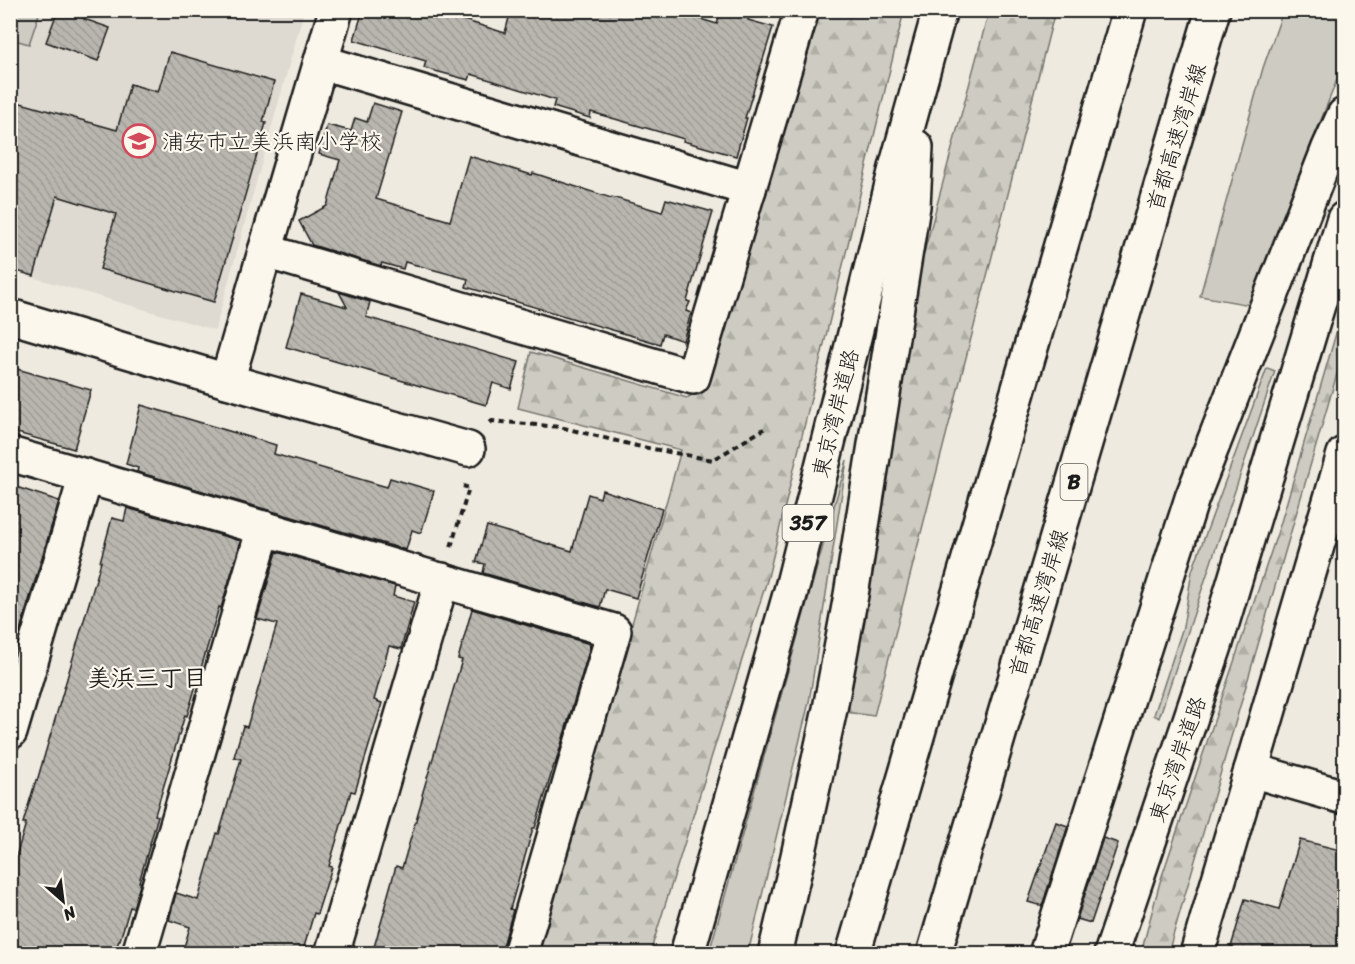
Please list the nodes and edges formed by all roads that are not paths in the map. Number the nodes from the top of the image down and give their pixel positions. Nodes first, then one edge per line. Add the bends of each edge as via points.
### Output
1 (336, 10) edge
2 (802, 10) edge
3 (940, 10) edge
4 (1130, 10) edge
5 (1214, 10) edge
6 (321, 62) junction
7 (918, 89) junction
8 (1344, 115) edge
9 (749, 189) junction
10 (1344, 219) edge
11 (265, 250) junction
12 (10, 316) edge
13 (227, 381) junction
14 (468, 449) road end
15 (10, 454) edge
16 (1344, 454) edge
17 (86, 476) junction
18 (264, 528) junction
19 (442, 580) junction
20 (10, 732) edge
21 (1251, 770) junction
22 (1344, 797) edge
23 (139, 954) edge
24 (332, 954) edge
25 (520, 954) edge
26 (687, 954) edge
27 (775, 954) edge
28 (853, 954) edge
29 (934, 954) edge
30 (1046, 954) edge
31 (1111, 954) edge
32 (1197, 954) edge

1 - 6 main road
2 - 9 main road
3 - 7 main road, 東京湾岸道路 / 357
4 - 28 main road
5 - 29 main road, 首都高速湾岸線 / B
6 - 9 main road
6 - 11 main road
7 - 26 main road, 東京湾岸道路 / 357 via 793,585
7 - 27 main road via 913,206 851,595 828,720
8 - 30 main road via 1192,498
9 - 11 main road via 693,377
10 - 31 main road, 東京湾岸道路 via 1215,646
11 - 13 main road
12 - 13 main road
13 - 14 main road
15 - 17 main road
16 - 21 main road
17 - 18 main road
17 - 20 main road
18 - 19 main road
18 - 23 main road
19 - 24 main road
19 - 25 main road via 614,631
21 - 22 main road
21 - 32 main road

